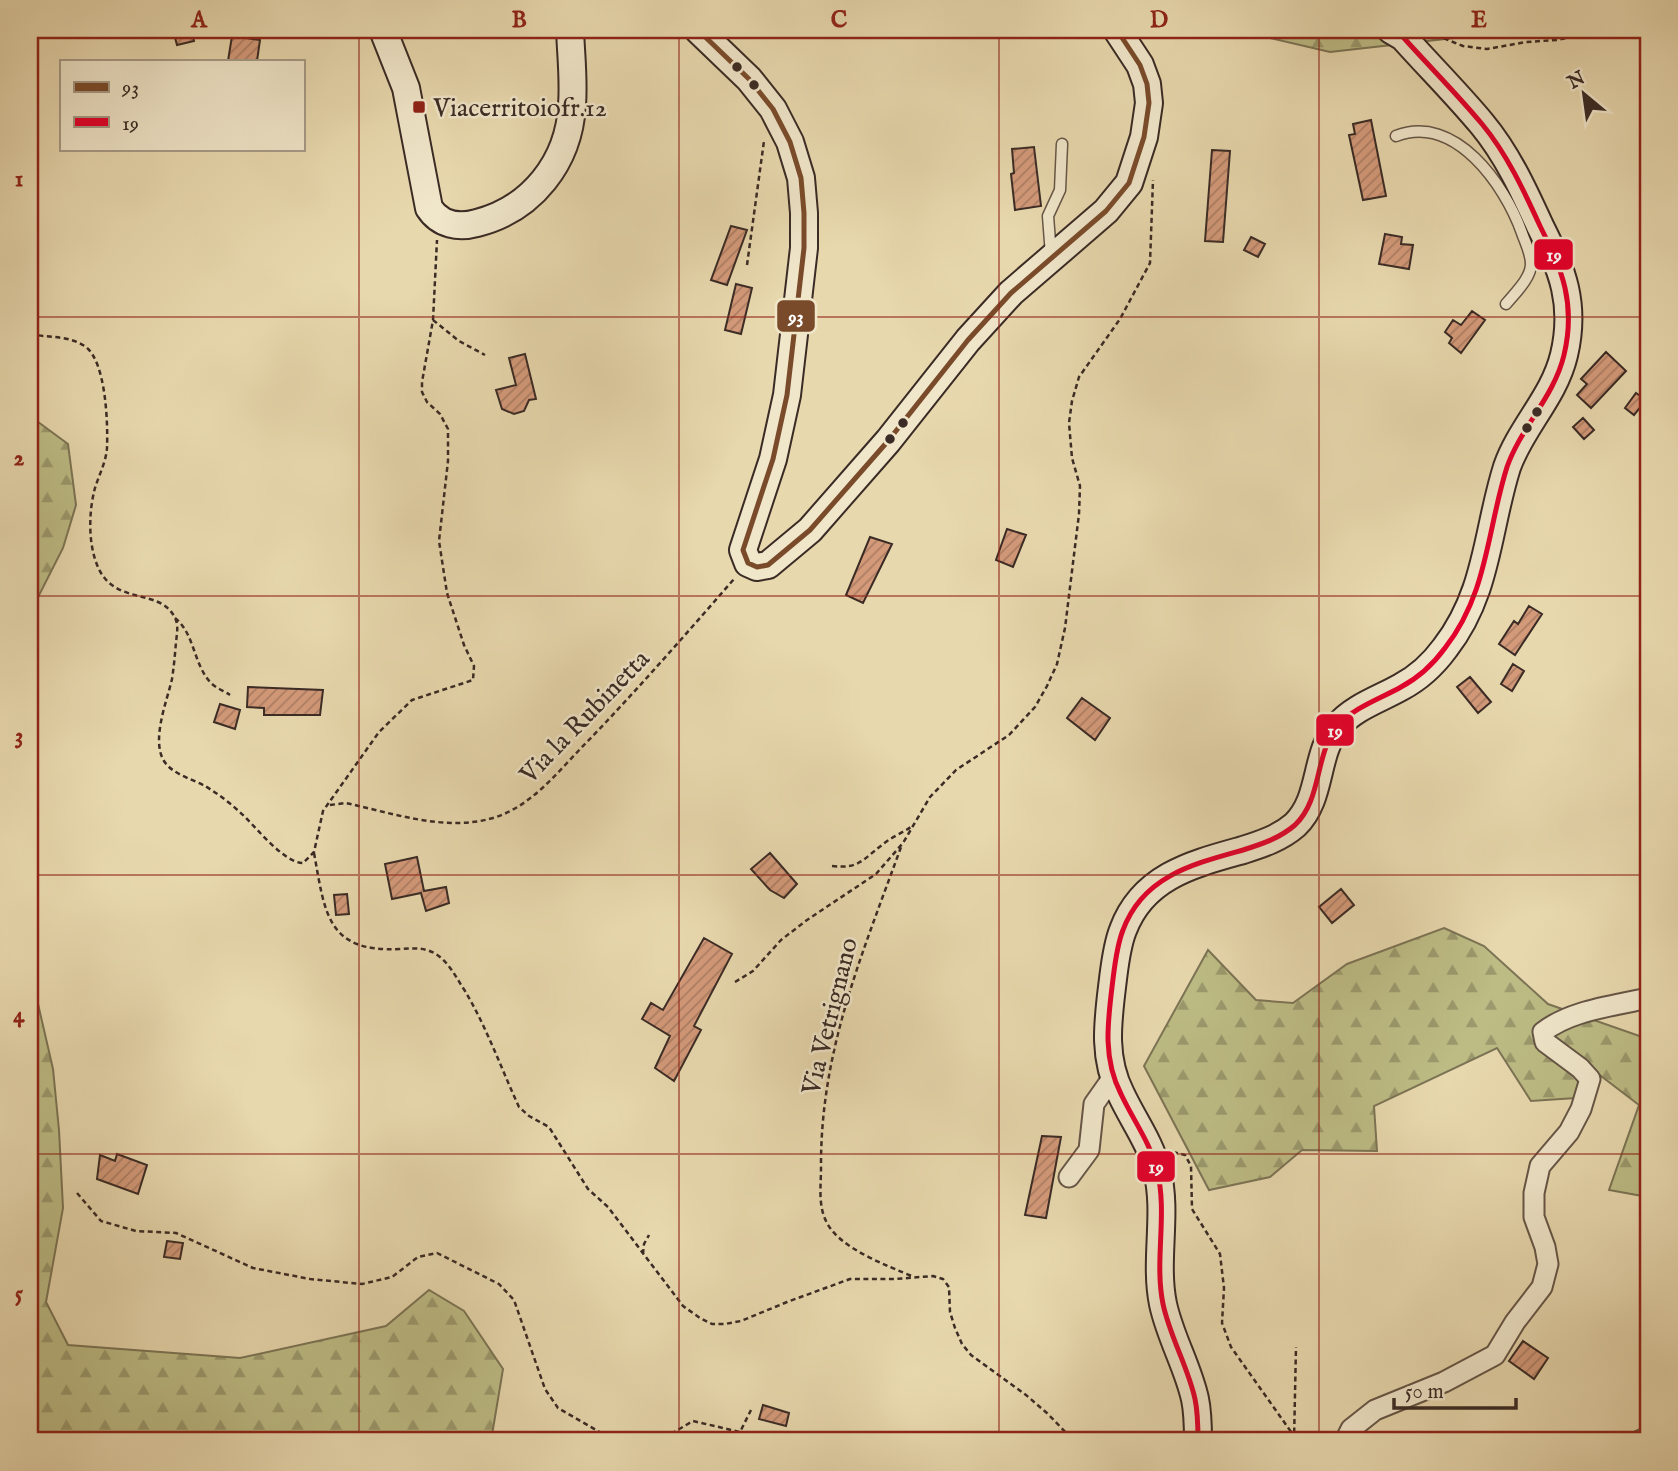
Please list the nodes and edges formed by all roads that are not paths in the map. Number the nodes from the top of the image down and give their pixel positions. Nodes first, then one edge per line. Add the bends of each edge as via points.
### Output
1 (383, 30) edge
2 (570, 30) edge
3 (698, 30) edge
4 (1117, 30) edge
5 (1391, 30) edge
6 (1396, 136) dead end
7 (1062, 144) dead end
8 (1523, 211) junction
9 (1051, 259) junction
10 (1506, 304) dead end
11 (1648, 998) edge
12 (1113, 1077) junction
13 (1069, 1177) dead end
14 (1648, 1437) edge
15 (1198, 1441) edge
16 (1345, 1441) edge
17 (1639, 1441) edge

1 - 2 street via 406,88 429,208 446,223 460,226 497,215 533,193 555,167 572,107
3 - 9 street via 773,108 801,178 804,248 787,395 773,459 745,539 748,563 768,565 810,530 968,340 1011,293
4 - 9 street via 1147,84 1149,103 1139,157 1129,183 1106,211
5 - 8 street via 1403,37 1484,126 1518,181
6 - 8 lane via 1427,130 1448,138 1484,165
7 - 9 lane via 1060,190 1048,216
8 - 10 lane via 1532,265
8 - 12 street via 1559,267 1569,310 1567,335 1557,376 1507,467 1479,586 1465,617 1429,666 1406,685 1348,715 1335,729 1325,744 1316,785 1299,821 1262,844 1179,870 1144,895 1121,933 1116,959 1107,1043
11 - 16 street via 1571,1017 1543,1032 1545,1042 1590,1079 1569,1132 1540,1166 1534,1217 1548,1264 1542,1287 1495,1355 1376,1410 1351,1429
12 - 13 street via 1094,1104 1089,1150
12 - 15 street via 1155,1163 1161,1195 1162,1300 1195,1400
14 - 17 street

